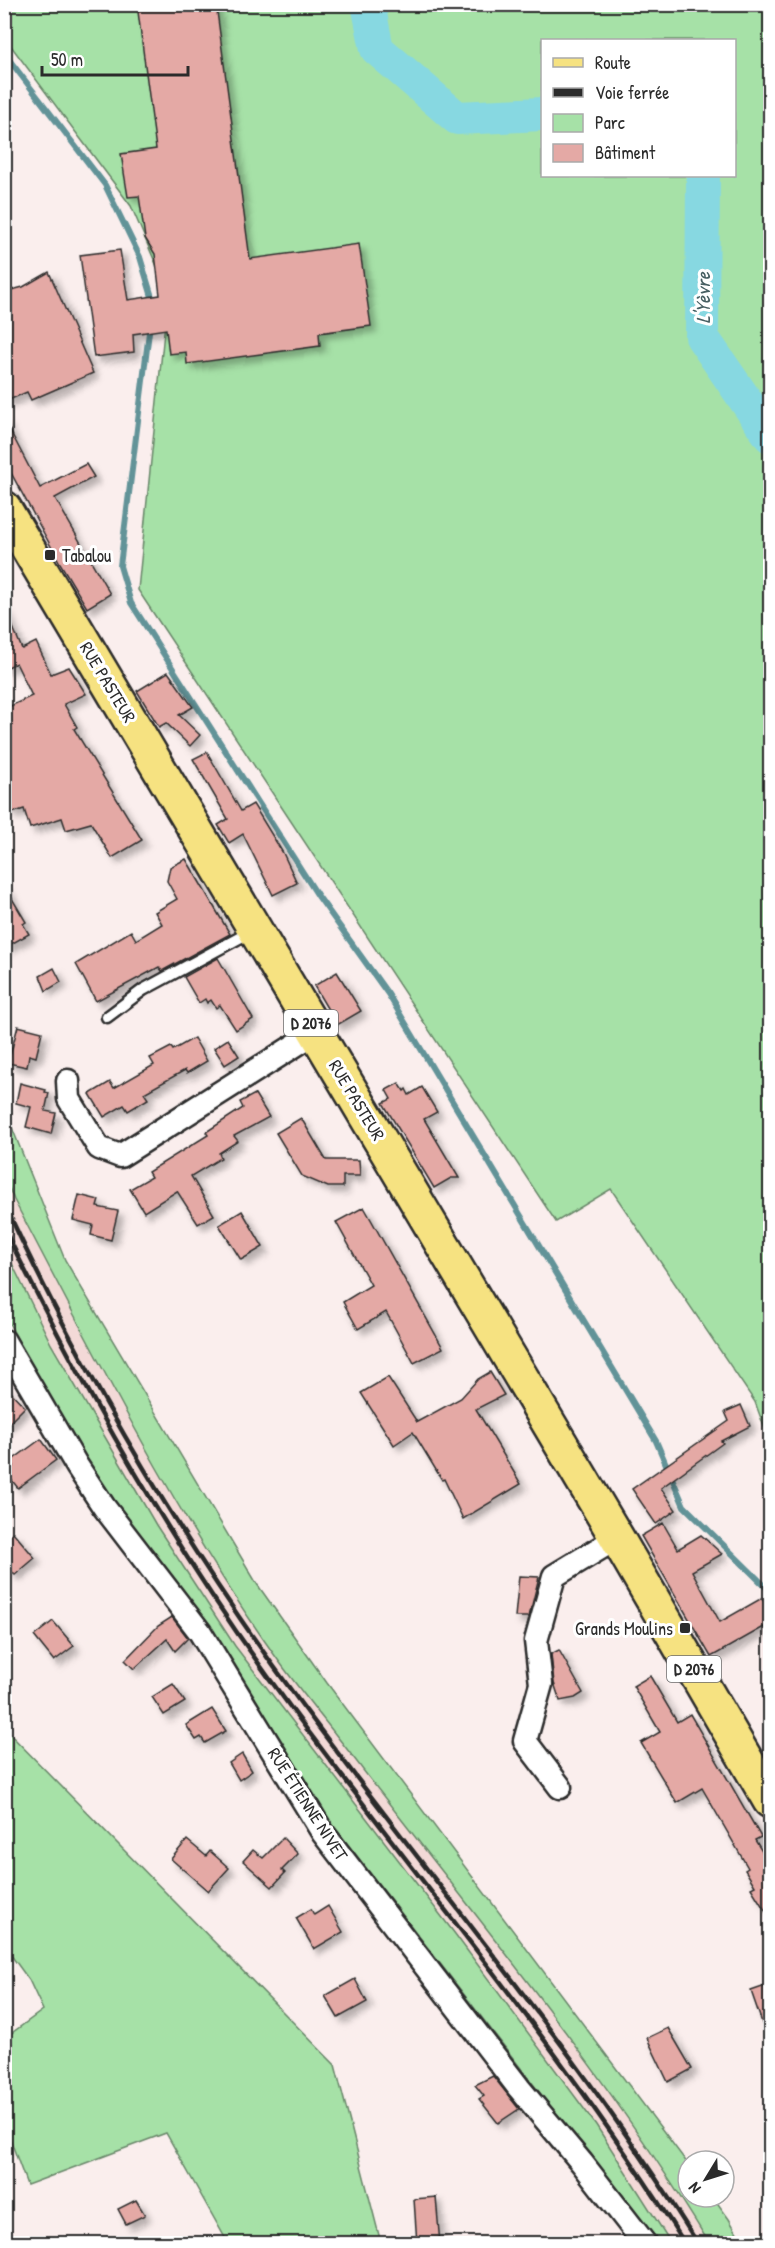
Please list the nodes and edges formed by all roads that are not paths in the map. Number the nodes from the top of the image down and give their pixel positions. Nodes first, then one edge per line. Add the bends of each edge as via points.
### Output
1 (4, 508) edge
2 (255, 930) junction
3 (107, 1017) dead end
4 (316, 1032) junction
5 (68, 1081) dead end
6 (4, 1341) edge
7 (616, 1538) junction
8 (560, 1787) dead end
9 (771, 1801) edge
10 (645, 2244) edge

1 - 2 main road, RUE PASTEUR / D 2076
2 - 3 lane via 143,990
2 - 4 main road, RUE PASTEUR / D 2076
4 - 5 street via 120,1156 99,1148 69,1099
4 - 7 main road, RUE PASTEUR / D 2076
6 - 10 street, RUE ÉTIENNE NIVET via 104,1508 200,1632 323,1833
7 - 8 street via 554,1576 536,1641 541,1684 525,1741
7 - 9 main road, D 2076

